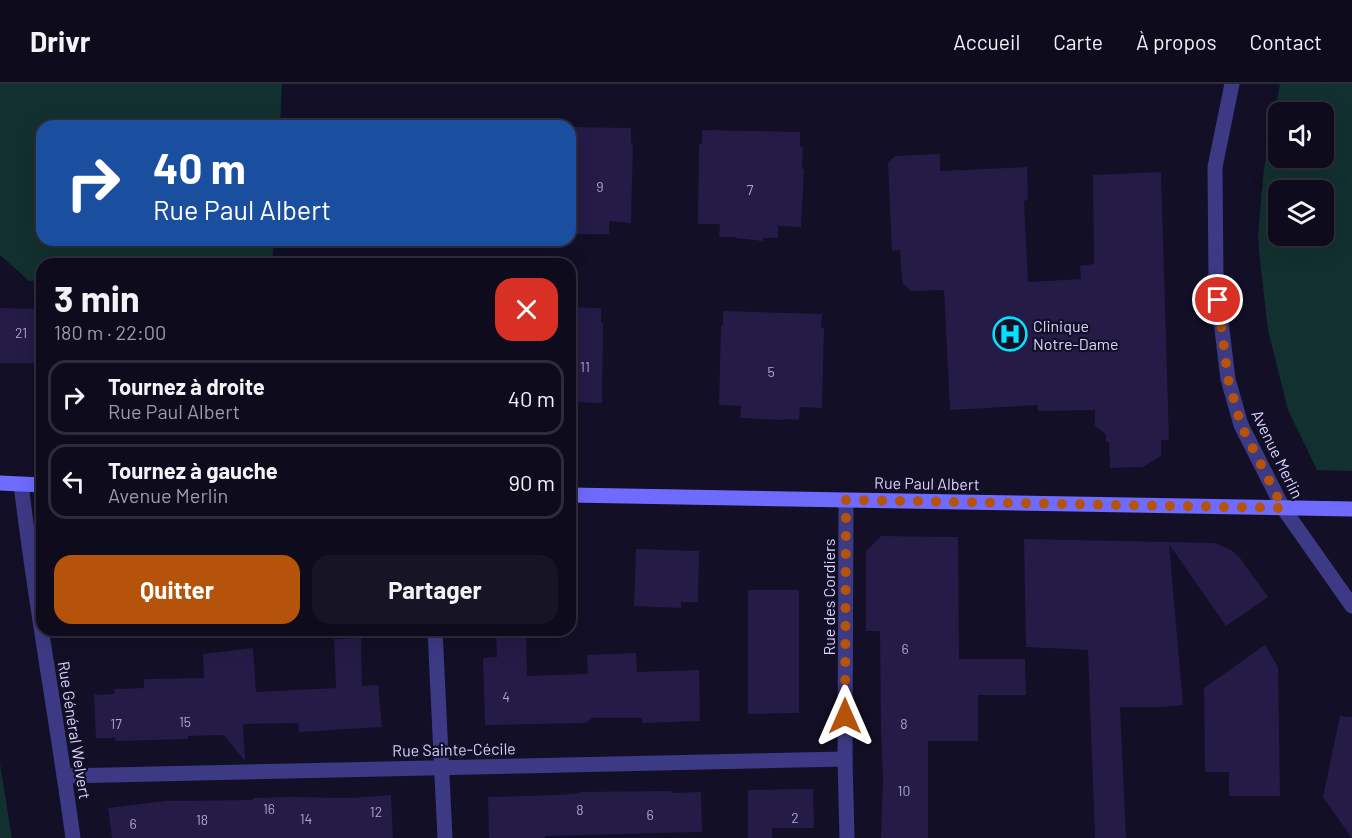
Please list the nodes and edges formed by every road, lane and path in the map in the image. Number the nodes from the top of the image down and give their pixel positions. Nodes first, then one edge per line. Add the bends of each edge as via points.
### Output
1 (1232, 84) edge
2 (0, 484) edge
3 (21, 484) junction
4 (36, 485) edge
5 (576, 495) edge
6 (846, 500) junction
7 (1283, 508) junction
8 (1352, 509) edge
9 (36, 592) edge
10 (1352, 606) edge
11 (43, 636) edge
12 (435, 636) edge
13 (845, 759) junction
14 (442, 768) junction
15 (64, 776) junction
16 (73, 838) edge
17 (445, 838) edge
18 (847, 838) edge

1 - 7 street, Avenue Merlin via 1215,167 1216,280 1228,379 1241,425
2 - 3 main road
3 - 4 main road
3 - 9 street, Rue Général Welvert
5 - 6 main road, Rue Paul Albert
6 - 7 main road, Rue Paul Albert
6 - 13 street, Rue des Cordiers
7 - 8 main road, Rue Paul Albert
7 - 10 street, Avenue Merlin
11 - 15 street, Rue Général Welvert
12 - 14 street
13 - 14 street, Rue Sainte-Cécile
13 - 18 street, Rue des Cordiers
14 - 15 street, Rue Sainte-Cécile
14 - 17 street
15 - 16 street, Rue Général Welvert

